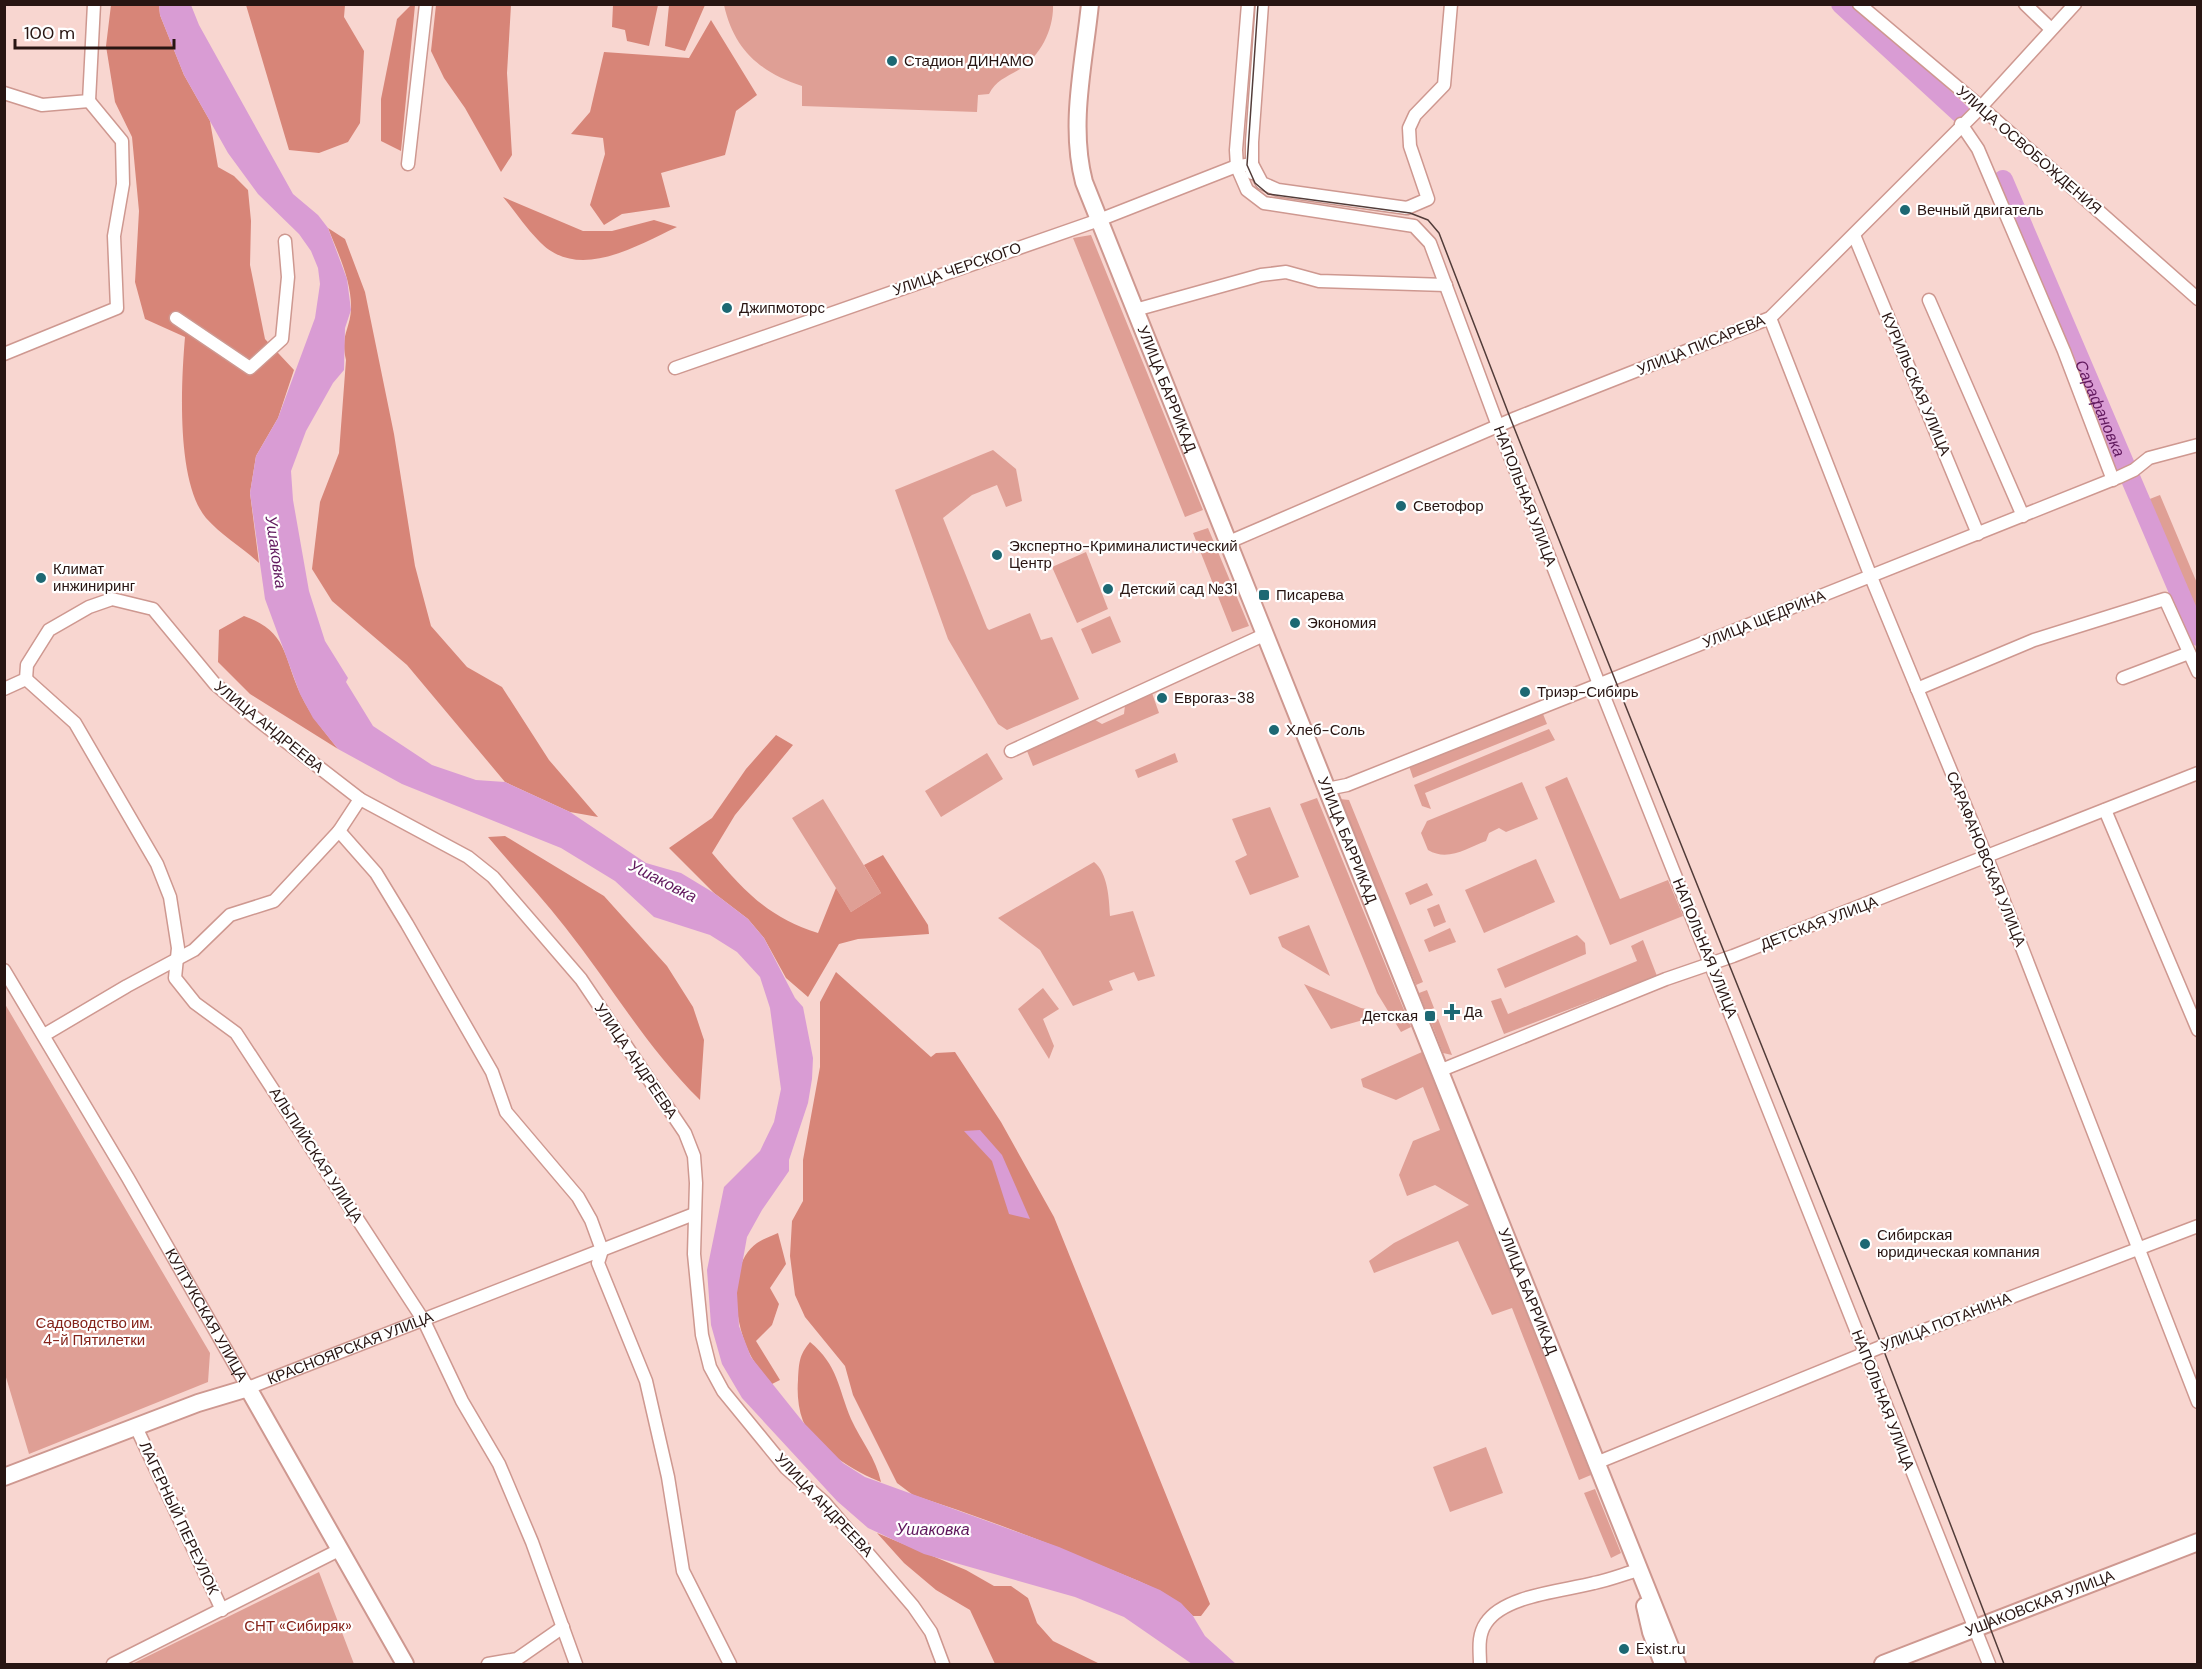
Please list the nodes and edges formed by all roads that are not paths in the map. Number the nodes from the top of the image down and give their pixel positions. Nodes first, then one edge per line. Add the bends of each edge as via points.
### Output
1 (94, 4) edge
2 (426, 4) edge
3 (1090, 4) edge
4 (1248, 4) edge
5 (1263, 4) edge
6 (1452, 4) edge
7 (1859, 4) edge
8 (2025, 4) edge
9 (2075, 4) edge
10 (2051, 29) junction
11 (4, 93) edge
12 (89, 102) junction
13 (1981, 106) junction
14 (1961, 124) junction
15 (408, 164) dead end
16 (1252, 165) junction
17 (1237, 167) junction
18 (1254, 198) junction
19 (1099, 220) junction
20 (1854, 235) junction
21 (285, 241) dead end
22 (1446, 285) junction
23 (2198, 299) edge
24 (1929, 300) dead end
25 (1135, 310) junction
26 (177, 318) dead end
27 (1770, 318) junction
28 (4, 354) edge
29 (675, 368) dead end
30 (1498, 426) junction
31 (2198, 446) edge
32 (2116, 478) junction
33 (2023, 516) junction
34 (1978, 534) junction
35 (1229, 542) junction
36 (1871, 577) junction
37 (1266, 634) junction
38 (2189, 653) junction
39 (2198, 672) edge
40 (2123, 678) dead end
41 (26, 679) junction
42 (1599, 684) junction
43 (4, 689) edge
44 (1917, 689) junction
45 (1011, 751) dead end
46 (2198, 773) edge
47 (1327, 789) junction
48 (360, 799) junction
49 (2105, 810) junction
50 (339, 831) junction
51 (1986, 857) junction
52 (175, 962) junction
53 (1711, 963) junction
54 (4, 970) edge
55 (2198, 1029) edge
56 (44, 1035) junction
57 (1439, 1071) junction
58 (694, 1214) junction
59 (2198, 1226) edge
60 (602, 1250) junction
61 (2138, 1250) junction
62 (424, 1321) junction
63 (1865, 1353) junction
64 (248, 1388) junction
65 (2198, 1402) edge
66 (136, 1427) junction
67 (1596, 1463) junction
68 (4, 1477) edge
69 (2198, 1542) edge
70 (341, 1549) junction
71 (1638, 1570) junction
72 (222, 1610) junction
73 (563, 1628) junction
74 (1973, 1629) junction
75 (113, 1665) edge
76 (405, 1665) edge
77 (488, 1665) edge
78 (576, 1665) edge
79 (730, 1665) edge
80 (943, 1665) edge
81 (1480, 1665) edge
82 (1663, 1665) edge
83 (1677, 1665) edge
84 (1882, 1665) edge
85 (1989, 1665) edge

1 - 12 street
2 - 15 street
3 - 19 main road, УЛИЦА БАРРИКАД via 1077,156
4 - 17 street
5 - 16 street
6 - 16 street via 1444,85 1415,115 1409,128 1410,146 1428,199 1407,208 1278,190 1262,183
7 - 13 street, УЛИЦА ОСВОБОЖДЕНИЯ
8 - 10 street
9 - 10 street, УЛИЦА ПИСАРЕВА
10 - 13 street, УЛИЦА ПИСАРЕВА
11 - 12 street via 42,105
12 - 28 street via 122,141 123,184 114,236 117,308
13 - 14 street, УЛИЦА ПИСАРЕВА
13 - 23 street, УЛИЦА ОСВОБОЖДЕНИЯ
14 - 20 street, УЛИЦА ПИСАРЕВА
14 - 32 street, УЛИЦА ОСВОБОЖДЕНИЯ via 1978,149
16 - 17 street, УЛИЦА ЧЕРСКОГО
16 - 18 street
17 - 18 street
17 - 19 street, УЛИЦА ЧЕРСКОГО
18 - 22 street, НАПОЛЬНАЯ УЛИЦА via 1275,206 1414,226 1430,243
19 - 25 main road, УЛИЦА БАРРИКАД
19 - 29 street, УЛИЦА ЧЕРСКОГО
20 - 27 street, УЛИЦА ПИСАРЕВА
20 - 34 street, КУРИЛЬСКАЯ УЛИЦА
21 - 26 street via 288,277 282,339 250,368
22 - 25 street via 1319,281 1286,272 1261,275
22 - 30 street, НАПОЛЬНАЯ УЛИЦА
24 - 33 street
25 - 35 main road, УЛИЦА БАРРИКАД
27 - 30 street, УЛИЦА ПИСАРЕВА
27 - 36 street, САРАФАНОВСКАЯ УЛИЦА
30 - 35 street, УЛИЦА ПИСАРЕВА
30 - 42 street, НАПОЛЬНАЯ УЛИЦА
31 - 32 street, УЛИЦА ЩЕДРИНА via 2150,458
32 - 33 street, УЛИЦА ЩЕДРИНА
33 - 34 street, УЛИЦА ЩЕДРИНА
34 - 36 street, УЛИЦА ЩЕДРИНА
35 - 37 main road, УЛИЦА БАРРИКАД
36 - 42 street, УЛИЦА ЩЕДРИНА
36 - 44 street, САРАФАНОВСКАЯ УЛИЦА
37 - 45 street
37 - 47 main road, УЛИЦА БАРРИКАД
38 - 39 street
38 - 40 street
38 - 44 street via 2165,599 2034,640
41 - 43 street
41 - 48 street, УЛИЦА АНДРЕЕВА via 27,665 49,630 89,607 112,599 153,609 215,684
41 - 52 street, АЛЬПИЙСКАЯ УЛИЦА via 75,723 157,864 170,897 178,948
42 - 47 street, УЛИЦА ЩЕДРИНА via 1352,783
42 - 53 street, НАПОЛЬНАЯ УЛИЦА
44 - 51 street, САРАФАНОВСКАЯ УЛИЦА
46 - 49 street, ДЕТСКАЯ УЛИЦА
47 - 57 main road, УЛИЦА БАРРИКАД
48 - 50 street
48 - 58 street, УЛИЦА АНДРЕЕВА via 482,866 581,979 685,1133 694,1156
49 - 51 street, ДЕТСКАЯ УЛИЦА
49 - 55 street
50 - 52 street via 274,901 230,915 194,950
50 - 60 street via 376,873 492,1072 506,1112 578,1197
51 - 53 street, ДЕТСКАЯ УЛИЦА
51 - 61 street, САРАФАНОВСКАЯ УЛИЦА
52 - 56 street
52 - 62 street, АЛЬПИЙСКАЯ УЛИЦА via 175,978 195,1003 236,1033
53 - 57 street, ДЕТСКАЯ УЛИЦА
53 - 63 street, НАПОЛЬНАЯ УЛИЦА
54 - 56 street, КУЛТУКСКАЯ УЛИЦА
56 - 64 street, КУЛТУКСКАЯ УЛИЦА
57 - 67 main road, УЛИЦА БАРРИКАД
58 - 60 street, КРАСНОЯРСКАЯ УЛИЦА
58 - 80 street, УЛИЦА АНДРЕЕВА via 702,1335 710,1367 723,1390 786,1468 824,1502 913,1606 931,1632
59 - 61 street, УЛИЦА ПОТАНИНА
60 - 62 street, КРАСНОЯРСКАЯ УЛИЦА
60 - 79 street via 598,1263 646,1381 657,1422 683,1571
61 - 63 street, УЛИЦА ПОТАНИНА
61 - 65 street, САРАФАНОВСКАЯ УЛИЦА
62 - 64 street, КРАСНОЯРСКАЯ УЛИЦА
62 - 73 street, АЛЬПИЙСКАЯ УЛИЦА via 462,1401 499,1464
63 - 67 street, УЛИЦА ПОТАНИНА
63 - 74 street, НАПОЛЬНАЯ УЛИЦА
64 - 66 main road, КРАСНОЯРСКАЯ УЛИЦА
64 - 70 main road, КУЛТУКСКАЯ УЛИЦА
66 - 68 main road, КРАСНОЯРСКАЯ УЛИЦА
66 - 72 street, ЛАГЕРНЫЙ ПЕРЕУЛОК
67 - 71 main road, УЛИЦА БАРРИКАД
69 - 74 main road, УШАКОВСКАЯ УЛИЦА
70 - 72 street
70 - 76 main road, КУЛТУКСКАЯ УЛИЦА
71 - 81 street via 1551,1592 1501,1610 1482,1632
71 - 82 main road via 1651,1632
71 - 83 main road, УЛИЦА БАРРИКАД
72 - 75 street
73 - 77 street via 517,1659
73 - 78 street, АЛЬПИЙСКАЯ УЛИЦА
74 - 84 main road, УШАКОВСКАЯ УЛИЦА
74 - 85 street, НАПОЛЬНАЯ УЛИЦА

